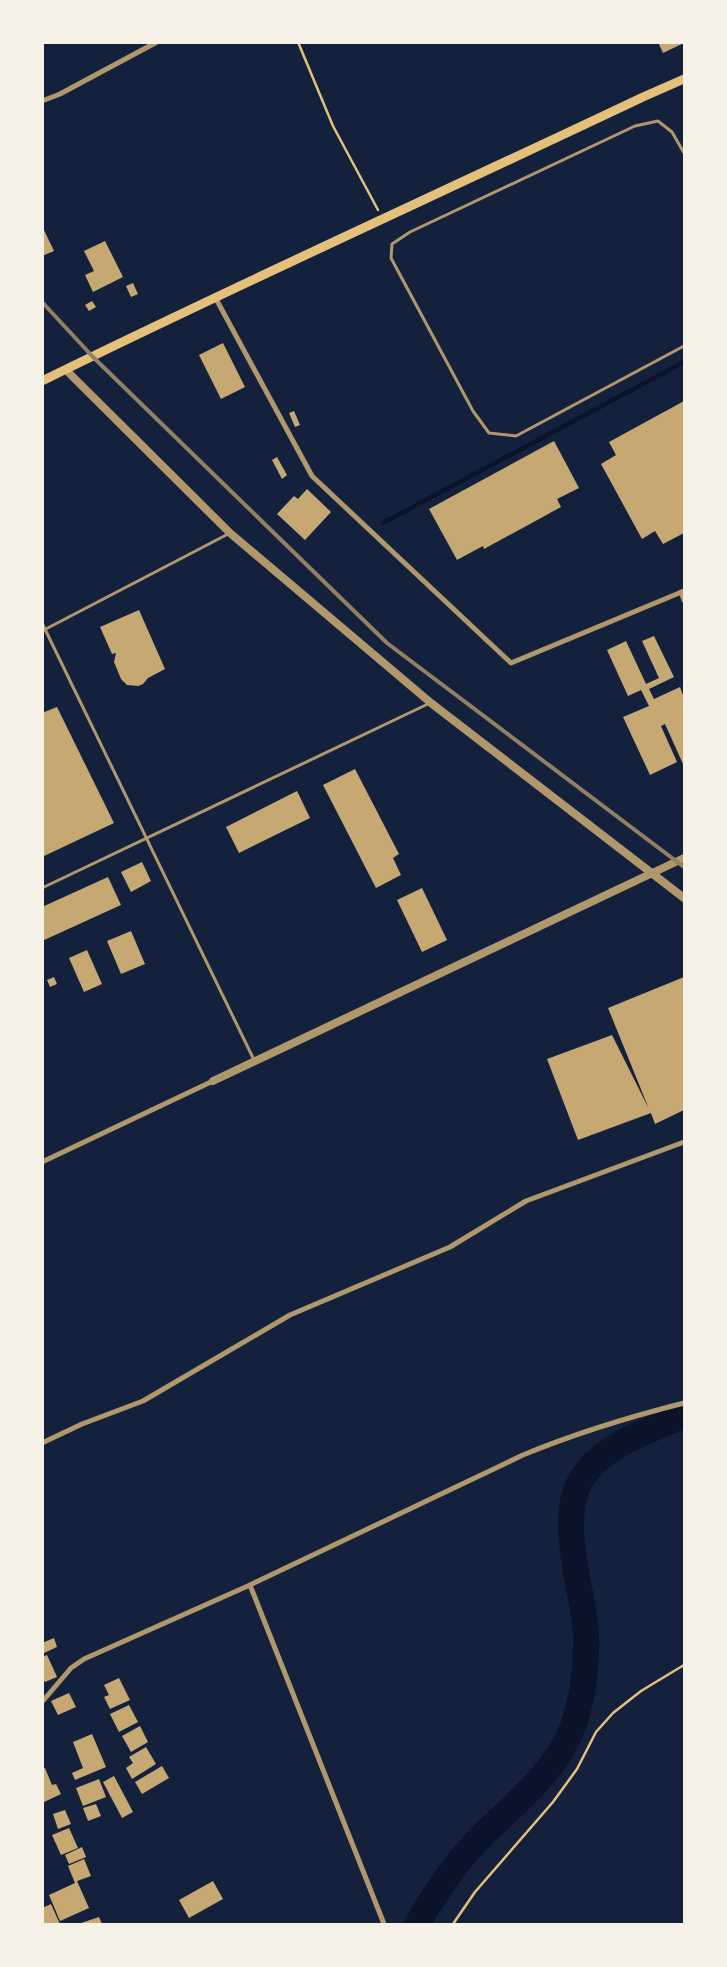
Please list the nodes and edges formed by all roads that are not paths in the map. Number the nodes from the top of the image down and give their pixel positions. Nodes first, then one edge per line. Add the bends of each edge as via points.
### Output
1 (158, 42) edge
2 (684, 79) edge
3 (42, 101) edge
4 (684, 153) edge
5 (214, 296) junction
6 (684, 346) edge
7 (66, 370) junction
8 (42, 381) edge
9 (230, 533) junction
10 (683, 591) edge
11 (684, 600) edge
12 (42, 623) edge
13 (44, 630) edge
14 (431, 703) junction
15 (146, 840) junction
16 (684, 858) edge
17 (654, 874) junction
18 (42, 888) edge
19 (684, 898) edge
20 (255, 1062) junction
21 (213, 1081) joint
22 (684, 1142) edge
23 (42, 1162) edge
24 (684, 1403) edge
25 (42, 1443) edge
26 (250, 1585) junction
27 (42, 1702) edge
28 (384, 1924) edge

1 - 3 street
2 - 5 main road
4 - 6 lane via 672,132 658,121 635,126 410,232 392,244 390,258 473,411 489,433 516,436
5 - 7 main road
5 - 10 street via 312,476 511,663
7 - 8 main road
7 - 9 street
9 - 13 lane
9 - 14 street
10 - 11 street
12 - 13 lane
13 - 15 lane
14 - 15 lane
14 - 17 street
15 - 18 lane
15 - 20 lane
16 - 17 street
17 - 19 street
17 - 20 street
20 - 21 street
21 - 23 street
22 - 25 street via 526,1201 450,1247 290,1314 143,1401
24 - 26 street via 563,1438
26 - 27 street via 84,1659
26 - 28 street

